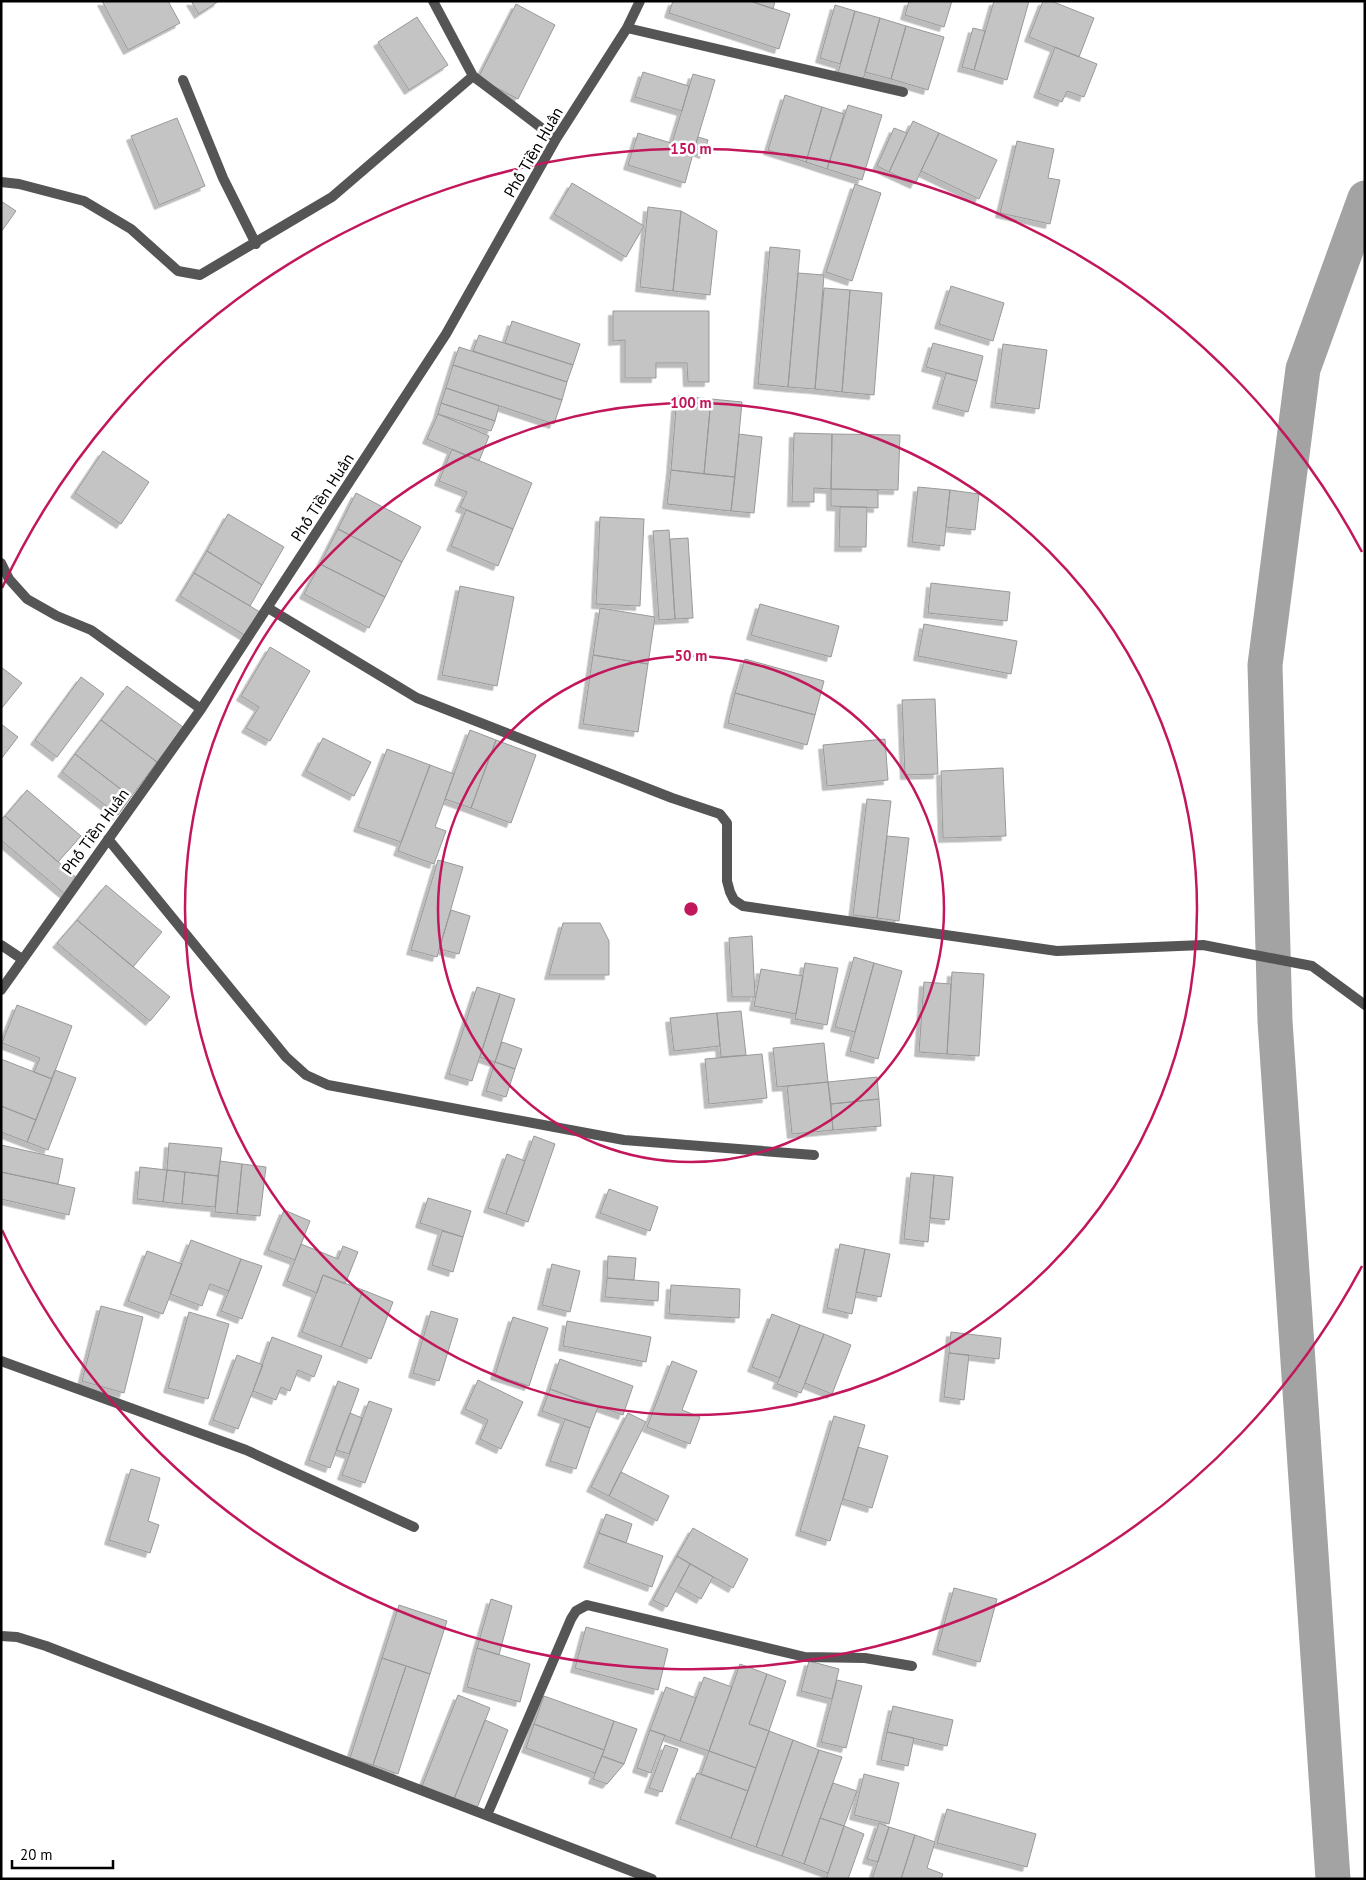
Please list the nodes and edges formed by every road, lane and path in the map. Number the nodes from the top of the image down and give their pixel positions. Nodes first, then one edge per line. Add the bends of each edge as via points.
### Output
1 (433, 1) edge
2 (640, 1) edge
3 (627, 28) junction
4 (474, 76) junction
5 (183, 80) dead end
6 (903, 92) dead end
7 (556, 139) junction
8 (1, 182) edge
9 (256, 244) junction
10 (1, 564) edge
11 (268, 608) junction
12 (201, 709) junction
13 (108, 839) junction
14 (1, 945) edge
15 (22, 958) junction
16 (1, 990) edge
17 (1365, 1005) edge
18 (814, 1155) dead end
19 (1, 1361) edge
20 (414, 1527) dead end
21 (1, 1636) edge
22 (912, 1666) dead end
23 (487, 1815) junction
24 (652, 1879) edge

1 - 4 street
2 - 3 street, Phố Tiền Huân
3 - 6 street
3 - 7 street, Phố Tiền Huân
4 - 7 street
4 - 9 street via 332,197
5 - 9 street via 223,178
7 - 11 street, Phố Tiền Huân via 446,334
8 - 9 street via 84,202 131,229 178,271 200,276
10 - 12 street via 9,579 27,599 91,630
11 - 12 street, Phố Tiền Huân
11 - 17 street via 417,698 720,814 727,822 727,881 734,900 743,906 1057,951 1203,944 1312,966
12 - 13 street, Phố Tiền Huân
13 - 15 street, Phố Tiền Huân
13 - 18 street via 286,1056 306,1075 328,1085 624,1140
14 - 15 street
15 - 16 street, Phố Tiền Huân
19 - 20 street via 246,1450
21 - 23 street via 46,1646
22 - 23 street via 865,1658 805,1657 587,1605 581,1607 571,1619
23 - 24 street

